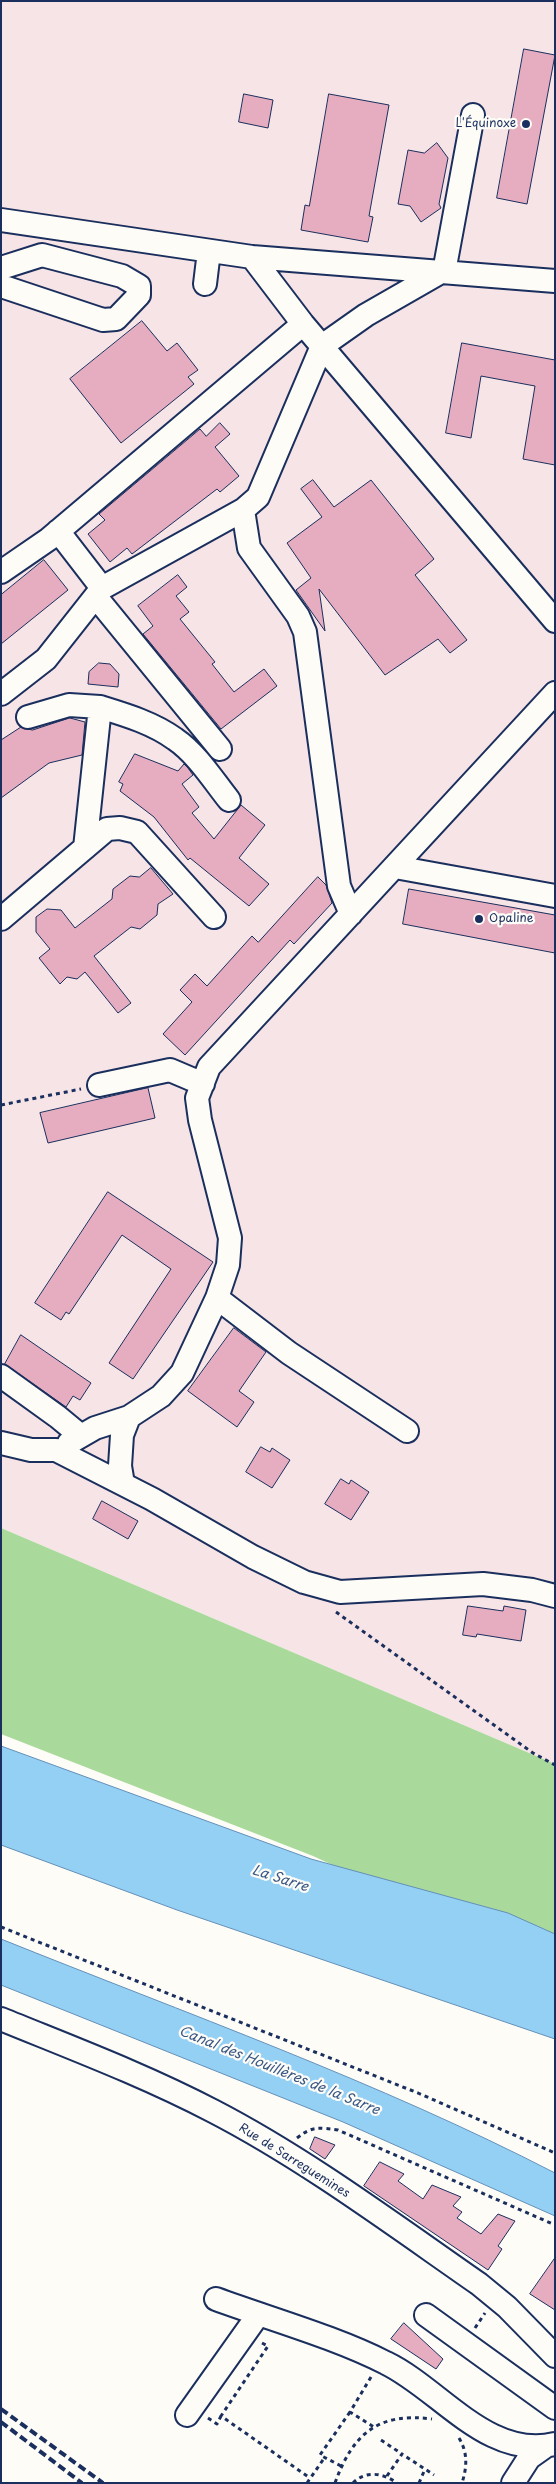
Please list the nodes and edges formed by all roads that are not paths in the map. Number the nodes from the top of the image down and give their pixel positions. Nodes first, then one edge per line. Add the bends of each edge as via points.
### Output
1 (473, 115) dead end
2 (1, 220) edge
3 (74, 231) junction
4 (209, 251) junction
5 (42, 255) junction
6 (252, 257) junction
7 (1, 268) edge
8 (443, 272) junction
9 (555, 280) edge
10 (205, 284) dead end
11 (1, 286) edge
12 (303, 324) junction
13 (322, 346) junction
14 (243, 510) junction
15 (58, 531) junction
16 (1, 572) edge
17 (99, 592) junction
18 (555, 621) edge
19 (555, 692) edge
20 (1, 694) edge
21 (100, 707) junction
22 (28, 717) dead end
23 (220, 749) dead end
24 (229, 800) dead end
25 (85, 848) junction
26 (395, 866) junction
27 (555, 896) edge
28 (351, 914) junction
29 (214, 916) dead end
30 (1, 919) edge
31 (203, 1084) junction
32 (99, 1085) road end
33 (217, 1298) junction
34 (1, 1376) edge
35 (129, 1417) junction
36 (406, 1431) dead end
37 (81, 1436) junction
38 (1, 1443) edge
39 (56, 1450) junction
40 (123, 1484) junction
41 (555, 1596) edge
42 (1, 2019) edge
43 (216, 2299) dead end
44 (258, 2315) junction
45 (426, 2316) dead end
46 (555, 2356) edge
47 (555, 2408) edge
48 (187, 2415) dead end
49 (551, 2445) edge
50 (513, 2483) edge

1 - 8 street
2 - 3 street
3 - 4 street
3 - 5 street
4 - 6 street
4 - 10 street
5 - 7 street
5 - 11 street via 122,276 138,286 139,295 116,319 103,320
6 - 8 street
6 - 12 street
8 - 9 street
8 - 13 street via 366,315
12 - 13 street
12 - 15 street
13 - 14 street via 267,480 258,497
13 - 18 street
14 - 17 street
14 - 28 street via 249,548 298,616 305,632 339,886
15 - 16 street
15 - 17 street
17 - 20 street via 46,659
17 - 23 street
19 - 26 street
21 - 22 street via 69,705
21 - 24 street via 131,716 176,739
21 - 25 street
25 - 29 street via 107,829 137,832
25 - 30 street
26 - 27 street
26 - 28 street
28 - 31 street via 209,1067
31 - 32 street via 170,1070
31 - 33 street via 197,1098 200,1120 230,1238 228,1265
33 - 35 street via 182,1373 161,1396
33 - 36 street via 290,1353
34 - 37 street
35 - 37 street
35 - 40 street via 122,1435 120,1466
37 - 39 street
38 - 39 street via 31,1450
39 - 40 street
40 - 41 street via 252,1557 304,1582 340,1592 483,1584
42 - 46 street, Rue de Sarreguemines via 147,2079 213,2111 281,2150 496,2297
43 - 44 street
44 - 48 street
44 - 49 street via 381,2360 484,2432 509,2444
45 - 47 street
49 - 50 street via 529,2458

